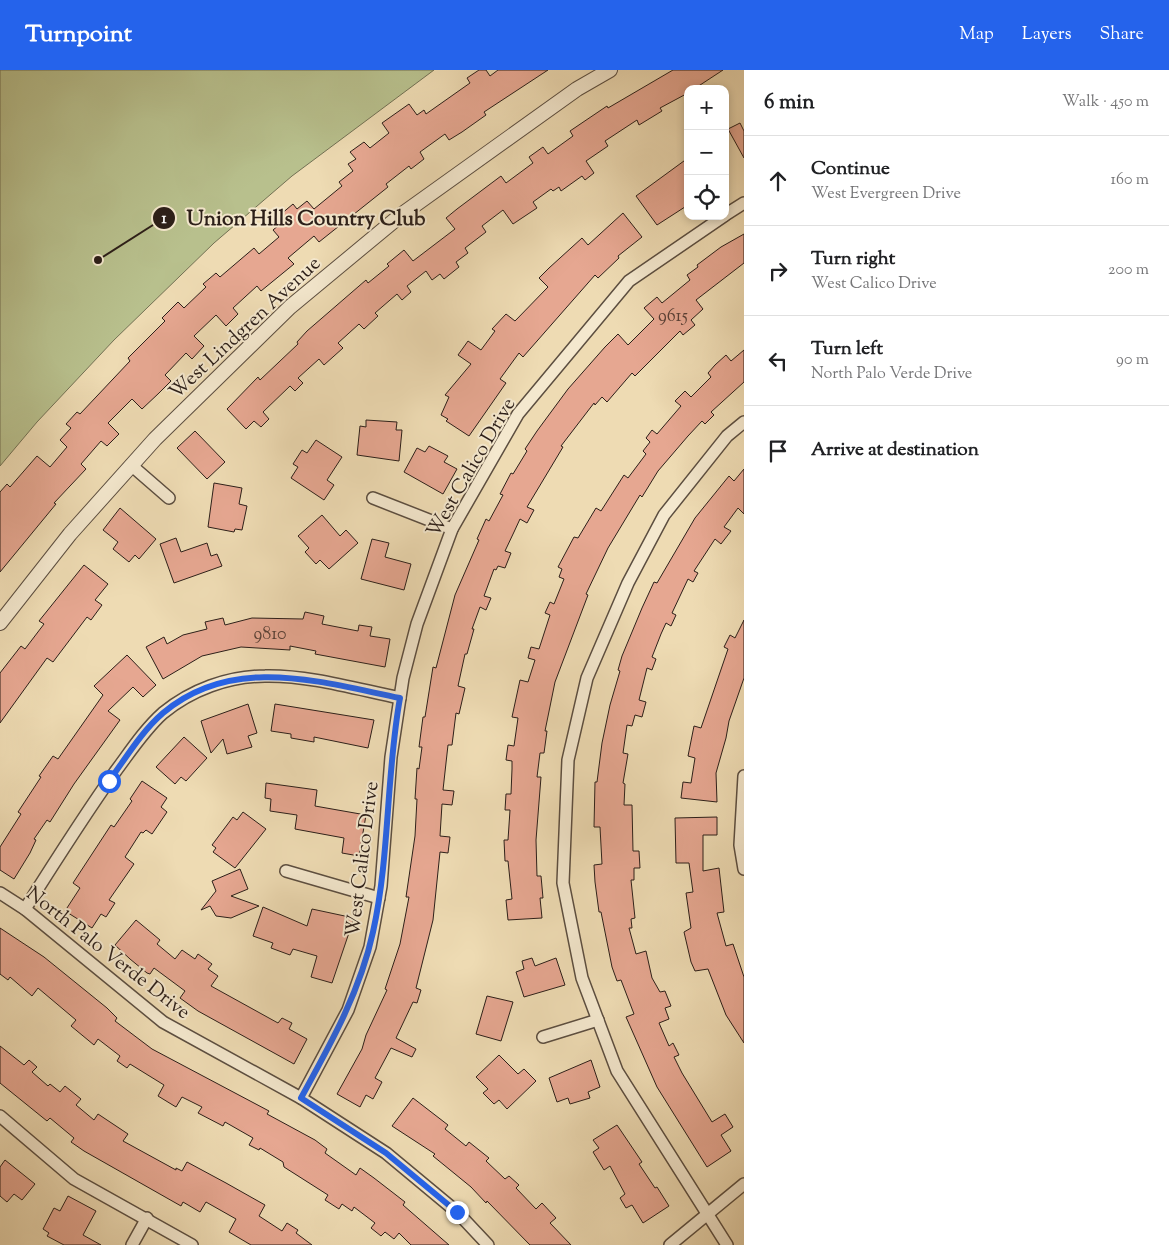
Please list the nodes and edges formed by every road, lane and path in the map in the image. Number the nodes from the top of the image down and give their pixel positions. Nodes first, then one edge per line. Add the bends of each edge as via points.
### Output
1 (610, 70) edge
2 (744, 203) edge
3 (729, 213) edge
4 (719, 220) edge
5 (744, 422) edge
6 (131, 465) junction
7 (169, 498) dead end
8 (374, 498) dead end
9 (452, 529) junction
10 (0, 623) edge
11 (400, 698) junction
12 (744, 776) edge
13 (744, 869) edge
14 (286, 871) dead end
15 (0, 893) edge
16 (379, 898) junction
17 (26, 909) junction
18 (598, 1020) junction
19 (543, 1037) dead end
20 (301, 1098) junction
21 (0, 1116) edge
22 (744, 1184) edge
23 (707, 1215) junction
24 (147, 1218) junction
25 (132, 1245) edge
26 (192, 1245) edge
27 (488, 1245) edge
28 (670, 1245) edge
29 (727, 1245) edge

1 - 6 street, West Lindgren Avenue via 578,88 401,215 290,307
2 - 3 street, West Calico Drive
4 - 9 street, West Calico Drive via 629,281 518,414
5 - 18 street via 727,436 664,515 628,583 587,678 568,760 563,883 582,978
6 - 7 street
6 - 10 street, West Lindgren Avenue via 65,540
8 - 9 street
9 - 11 street, West Calico Drive via 417,624
11 - 16 street, West Calico Drive via 391,757
11 - 17 street via 296,678 264,676 235,679 190,695 163,714 136,744
12 - 13 street via 740,845
14 - 16 street
15 - 17 street, North Palo Verde Drive
16 - 20 street, West Calico Drive via 370,947 354,994
17 - 20 street, North Palo Verde Drive via 163,1022
18 - 19 street
18 - 23 street via 617,1071
20 - 27 street, North Palo Verde Drive via 386,1153 457,1212
21 - 24 street via 74,1179
22 - 23 street
23 - 28 street
23 - 29 street
24 - 25 street
24 - 26 street

